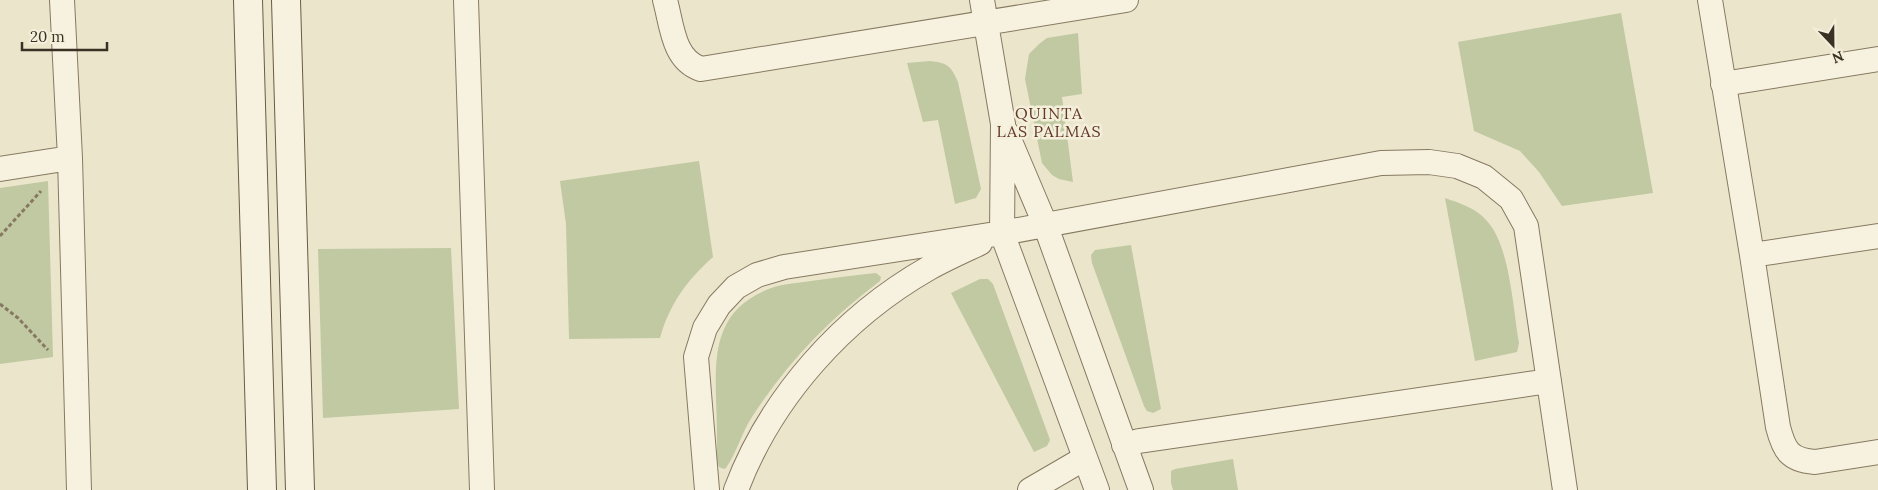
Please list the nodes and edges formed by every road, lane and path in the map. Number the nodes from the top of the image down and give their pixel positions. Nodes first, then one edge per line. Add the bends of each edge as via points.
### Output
1 (62, 0) edge
2 (248, 0) edge
3 (286, 0) edge
4 (466, 0) edge
5 (665, 0) edge
6 (1126, 0) edge
7 (1710, 0) edge
8 (983, 11) edge
9 (1878, 59) edge
10 (1724, 84) junction
11 (1003, 124) junction
12 (70, 158) junction
13 (0, 169) edge
14 (1045, 224) junction
15 (1002, 233) junction
16 (0, 236) edge
17 (1878, 236) edge
18 (1752, 255) junction
19 (0, 304) edge
20 (76, 368) junction
21 (1549, 381) junction
22 (1124, 445) junction
23 (1878, 452) edge
24 (1085, 458) junction
25 (80, 490) edge
26 (262, 490) edge
27 (300, 490) edge
28 (482, 490) edge
29 (707, 490) edge
30 (736, 490) edge
31 (1030, 490) edge
32 (1097, 490) edge
33 (1141, 490) edge
34 (1565, 490) edge

1 - 12 street
2 - 26 street
3 - 27 street
4 - 28 street
5 - 8 street via 679,52 687,63 700,69
6 - 8 street
7 - 10 street
8 - 11 street
9 - 10 street
10 - 18 street
11 - 14 street
11 - 15 street
12 - 13 street
12 - 16 path
12 - 20 street
14 - 15 street
14 - 21 street via 1381,163 1429,162 1457,166 1484,177 1511,199 1526,226
14 - 22 street
15 - 24 street
15 - 29 street via 784,267 756,275 736,287 719,305 705,328 696,357
15 - 30 street via 930,267 876,303 839,336 782,403 761,437
17 - 18 street
18 - 23 street via 1776,417 1787,452 1794,458 1815,462
19 - 20 path via 18,318 45,349
20 - 25 street
21 - 22 street
21 - 34 street
22 - 33 street
24 - 31 street
24 - 32 street

